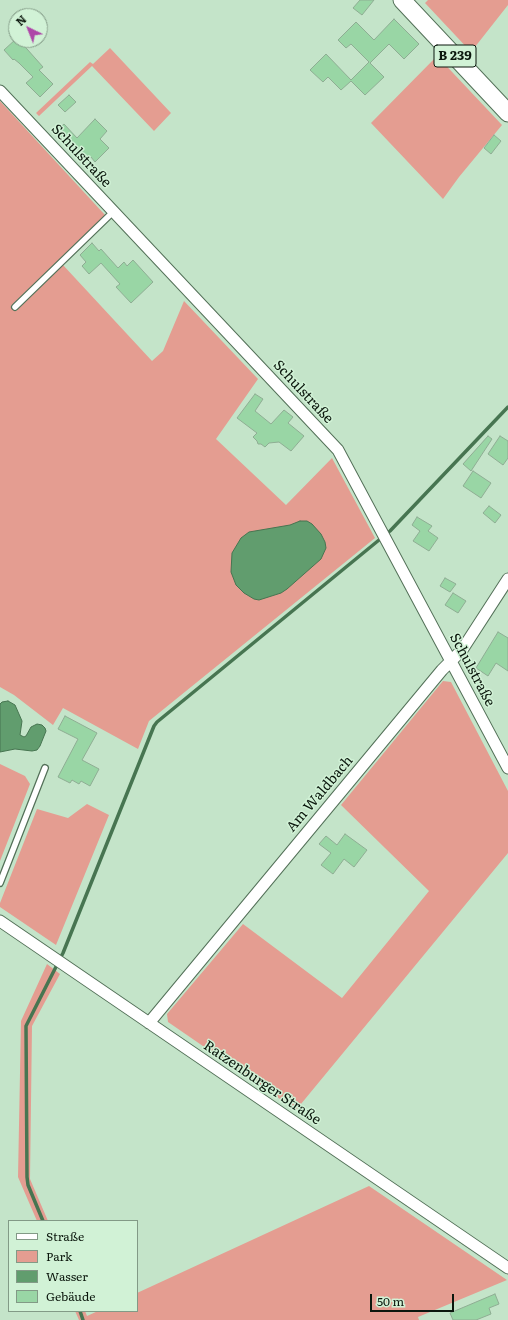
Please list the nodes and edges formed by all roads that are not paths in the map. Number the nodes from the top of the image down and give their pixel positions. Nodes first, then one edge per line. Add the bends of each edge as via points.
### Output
1 (402, 0) edge
2 (0, 90) edge
3 (508, 112) edge
4 (113, 212) junction
5 (15, 307) dead end
6 (508, 579) edge
7 (450, 662) junction
8 (45, 768) dead end
9 (508, 768) edge
10 (0, 883) edge
11 (0, 921) edge
12 (149, 1023) junction
13 (508, 1268) edge

1 - 3 main road, B 239
2 - 4 street, Schulstraße
4 - 5 lane
4 - 7 street, Schulstraße via 338,450
6 - 7 street, Am Waldbach via 462,650
7 - 9 street, Schulstraße
7 - 12 street, Am Waldbach
8 - 10 lane
11 - 12 street, Ratzenburger Straße
12 - 13 street, Ratzenburger Straße

